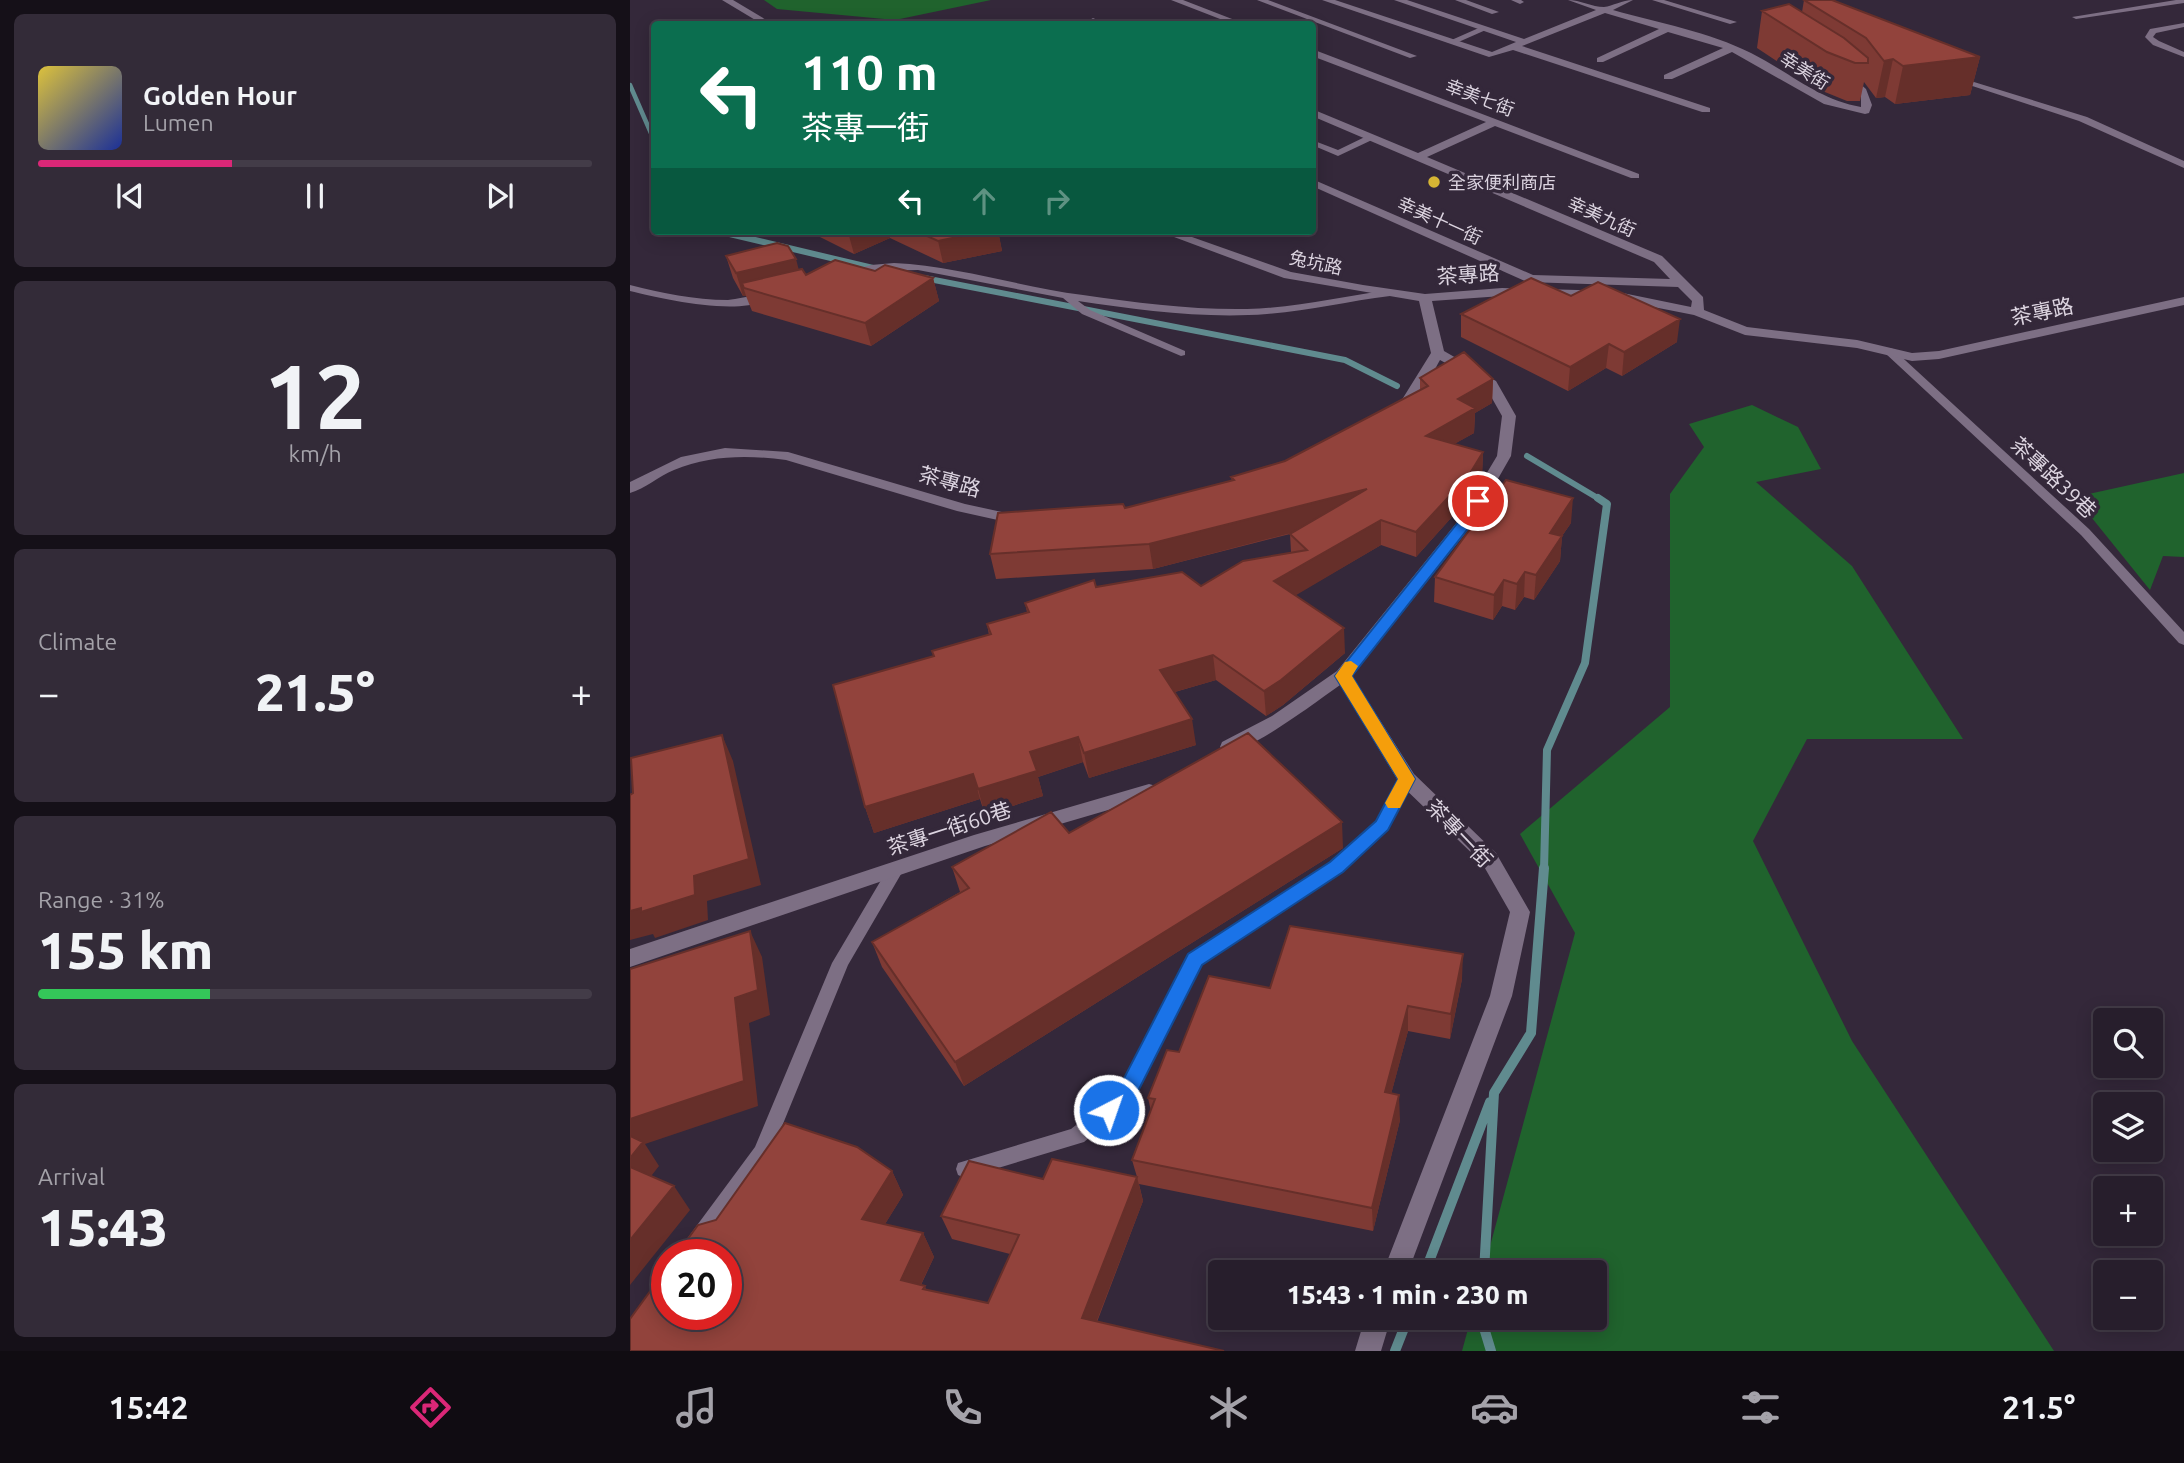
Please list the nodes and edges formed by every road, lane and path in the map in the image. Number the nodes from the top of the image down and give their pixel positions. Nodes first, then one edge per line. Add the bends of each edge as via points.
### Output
1 (726, 0) edge
2 (1175, 0) edge
3 (1261, 0) edge
4 (1326, 0) edge
5 (1398, 0) edge
6 (1459, 0) edge
7 (1572, 0) edge
8 (1629, 0) edge
9 (1656, 0) edge
10 (2184, 1) edge
11 (1605, 10) junction
12 (1496, 12) dead end
13 (2076, 17) dead end
14 (763, 21) edge
15 (1232, 21) edge
16 (1733, 22) dead end
17 (2184, 25) edge
18 (1484, 29) junction
19 (1667, 29) junction
20 (1451, 42) junction
21 (1520, 45) junction
22 (1732, 48) junction
23 (1316, 54) edge
24 (2184, 55) edge
25 (1413, 56) dead end
26 (1600, 60) dead end
27 (1835, 67) edge
28 (1944, 73) edge
29 (1668, 77) dead end
30 (1706, 110) dead end
31 (1316, 114) edge
32 (1495, 122) junction
33 (1371, 137) junction
34 (1316, 144) edge
35 (1420, 156) junction
36 (2184, 165) edge
37 (1635, 176) dead end
38 (1316, 184) edge
39 (1179, 235) edge
40 (840, 276) edge
41 (1681, 283) junction
42 (630, 288) edge
43 (1390, 293) junction
44 (1065, 295) junction
45 (773, 296) edge
46 (1425, 298) junction
47 (2184, 301) edge
48 (1697, 312) junction
49 (1889, 351) junction
50 (1181, 353) dead end
51 (1438, 353) junction
52 (1385, 417) edge
53 (632, 484) edge
54 (1042, 525) edge
55 (2184, 640) edge
56 (1343, 676) junction
57 (1210, 758) edge
58 (1406, 779) junction
59 (1164, 783) edge
60 (896, 869) junction
61 (630, 958) edge
62 (965, 1169) edge
63 (697, 1239) edge
64 (1401, 1260) edge
65 (1374, 1330) edge
66 (1368, 1351) edge

1 - 14 street
2 - 15 street
3 - 25 lane
4 - 20 street
5 - 18 street
6 - 12 lane
7 - 11 street, 幸美街
8 - 11 street
9 - 16 lane
10 - 13 lane
11 - 19 street, 幸美街
11 - 21 street
17 - 24 lane via 2153,31 2149,37
18 - 20 lane
18 - 21 street
19 - 22 street, 幸美街
19 - 26 street
20 - 21 street via 1492,55
21 - 30 street
22 - 27 street, 幸美街 via 1757,58 1811,96 1842,109 1866,111 1868,95
22 - 29 street
23 - 32 street, 幸美七街
28 - 36 street via 2083,119
31 - 33 street, 幸美九街
32 - 35 street
32 - 37 street, 幸美七街
33 - 34 lane via 1338,153
33 - 35 street, 幸美九街
35 - 41 street, 幸美九街 via 1658,260
38 - 41 street, 幸美十一街 via 1531,279
39 - 43 street, 兔坑路 via 1288,275
40 - 44 lane via 875,267 908,267
41 - 48 street, 幸美九街 via 1698,300
42 - 45 lane via 723,305
43 - 44 lane via 1260,313
43 - 46 street, 兔坑路
44 - 50 lane via 1086,312
46 - 48 street, 茶專路 via 1557,292 1613,295
46 - 51 street, 茶專路
47 - 49 street, 茶專路 via 1938,355 1912,357
48 - 49 street, 茶專路 via 1745,331
49 - 55 lane, 茶專路39巷 via 2085,532
51 - 52 street via 1408,401
51 - 56 street via 1489,381 1509,416 1504,456 1465,523
53 - 54 street, 茶專路 via 692,456 765,452 962,508
56 - 57 street
56 - 58 street, 茶專一街
58 - 62 lane via 1382,825 1336,867 1195,960 1125,1097 1076,1136
58 - 64 street, 茶專一街 via 1489,859 1520,912 1501,996
59 - 60 street, 茶專一街60巷 via 1142,796 981,840
60 - 61 street, 茶專一街60巷
60 - 63 lane via 840,963 762,1152
65 - 66 street

